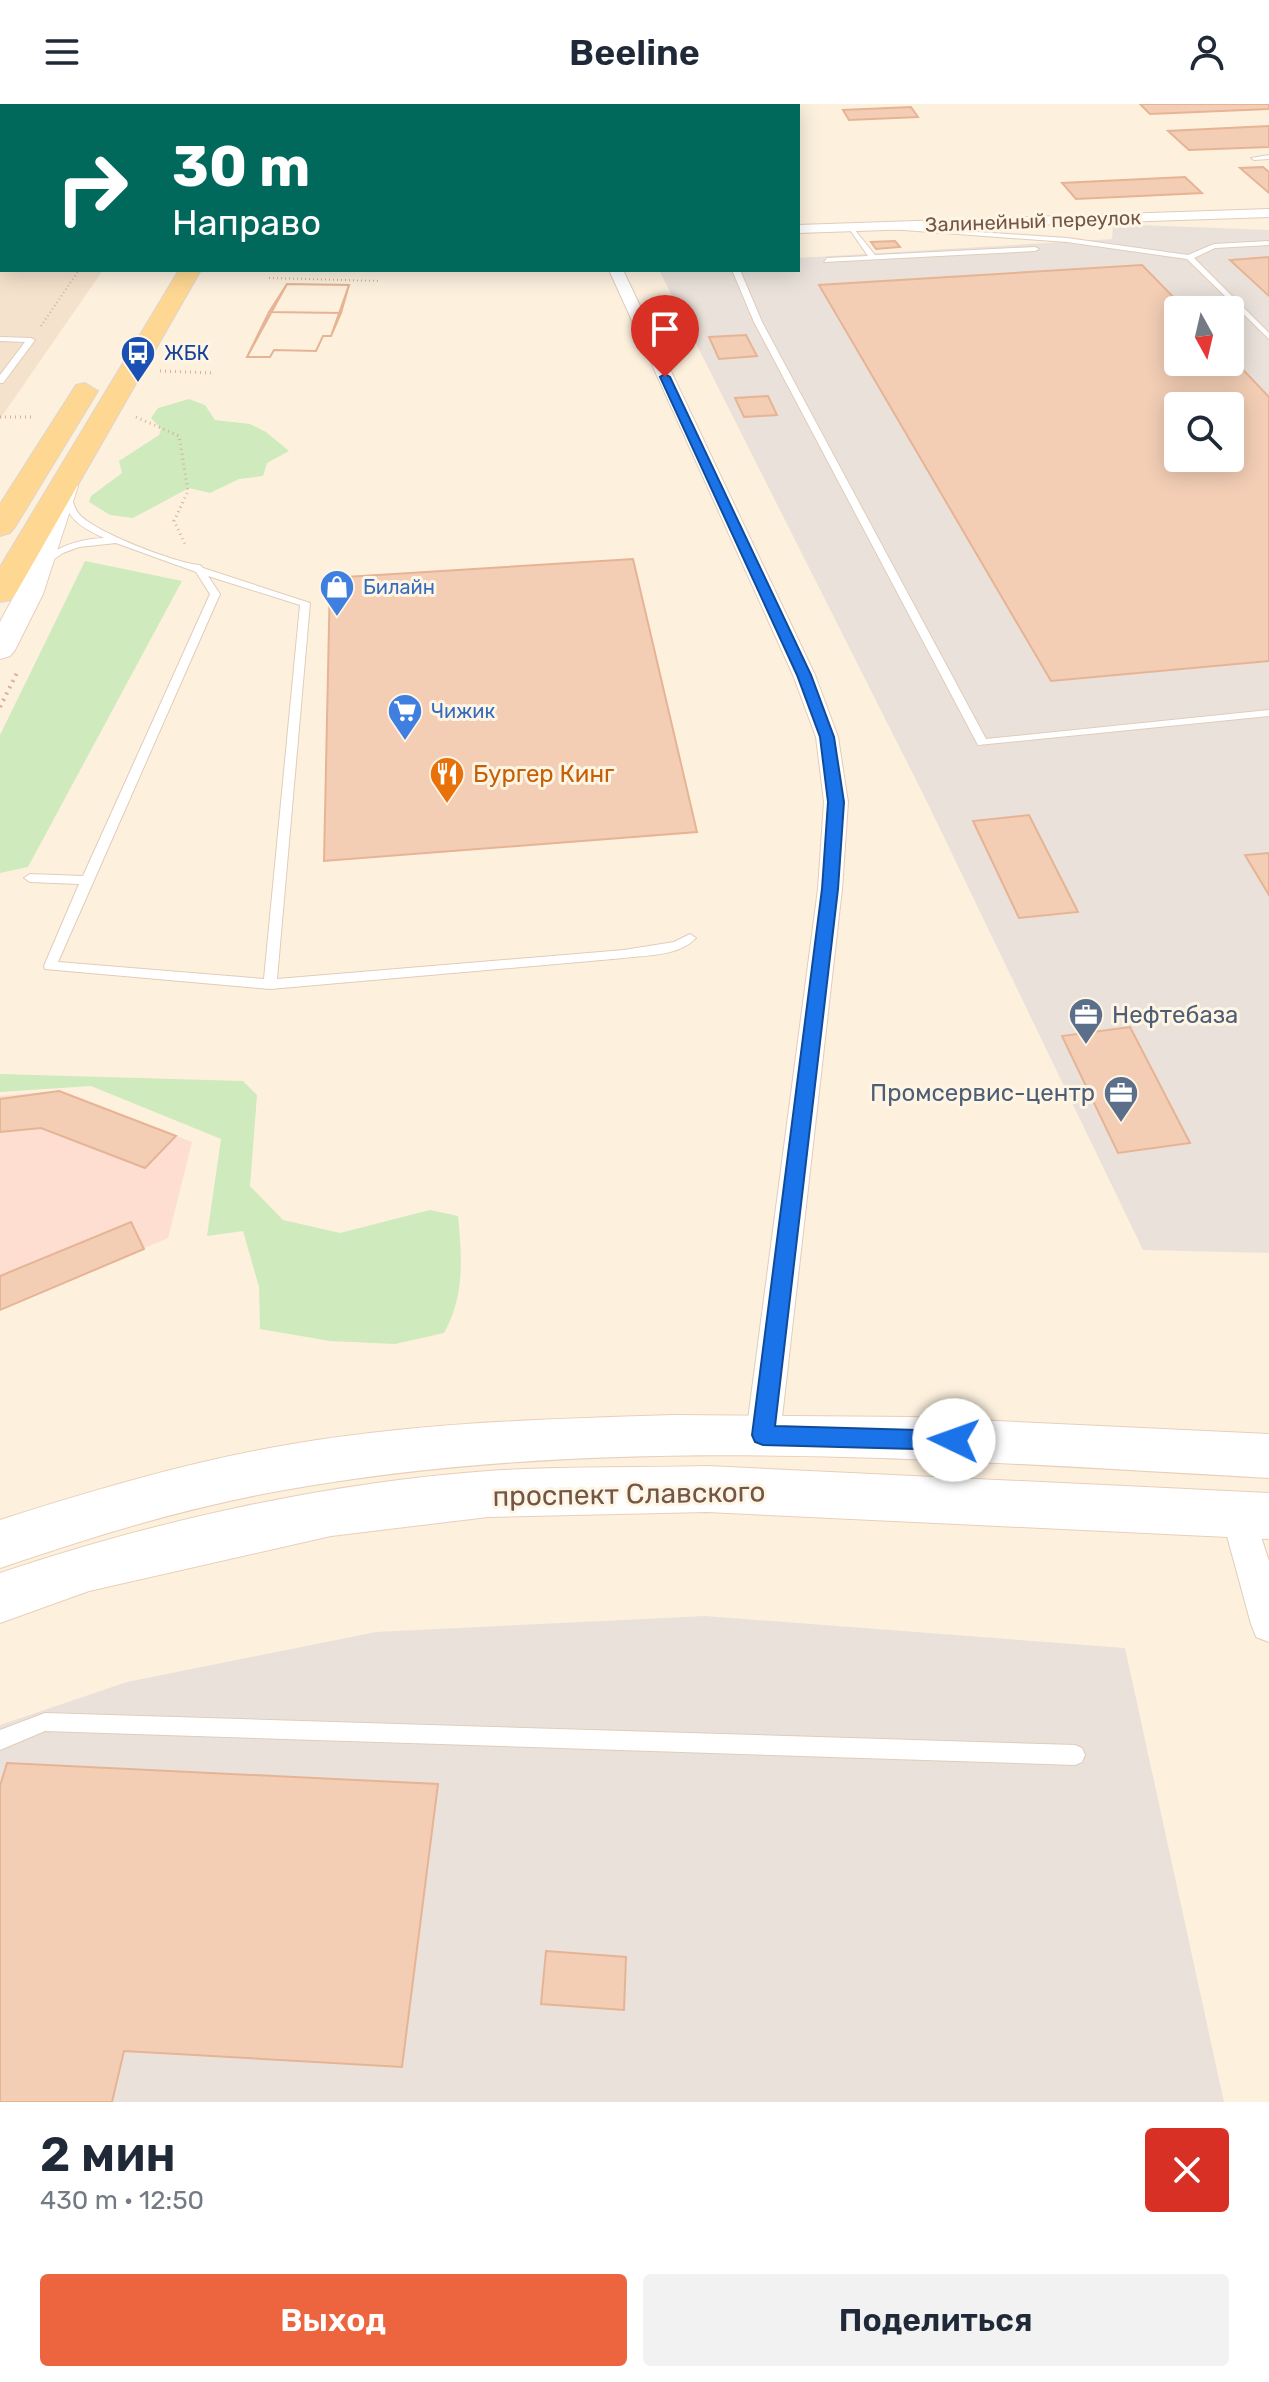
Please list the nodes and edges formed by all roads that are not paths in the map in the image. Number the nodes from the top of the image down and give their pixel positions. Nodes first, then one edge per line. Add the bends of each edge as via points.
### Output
1 (1269, 157) edge
2 (1254, 158) dead end
3 (1269, 213) edge
4 (867, 226) junction
5 (851, 227) junction
6 (896, 228) junction
7 (800, 229) edge
8 (902, 237) dead end
9 (1269, 243) edge
10 (908, 246) dead end
11 (1035, 249) dead end
12 (914, 255) junction
13 (873, 257) junction
14 (1189, 257) junction
15 (827, 260) dead end
16 (189, 272) edge
17 (617, 272) edge
18 (737, 272) edge
19 (1269, 337) edge
20 (0, 339) edge
21 (101, 364) dead end
22 (0, 381) edge
23 (26, 483) junction
24 (65, 486) junction
25 (0, 512) edge
26 (0, 527) edge
27 (122, 542) junction
28 (196, 566) junction
29 (39, 568) junction
30 (0, 593) edge
31 (0, 650) edge
32 (1269, 713) edge
33 (30, 878) dead end
34 (87, 880) junction
35 (690, 938) dead end
36 (270, 984) junction
37 (763, 1435) junction
38 (1269, 1456) edge
39 (1253, 1515) edge
40 (0, 1544) edge
41 (0, 1598) edge
42 (1269, 1624) edge
43 (0, 1740) edge
44 (1075, 1755) dead end

1 - 2 lane
3 - 4 street, Залинейный переулок
4 - 5 street, Залинейный переулок
4 - 6 lane
5 - 7 street, Залинейный переулок
5 - 13 lane
6 - 8 lane
6 - 14 lane via 1067,240
9 - 14 lane via 1214,246
10 - 12 lane
11 - 12 lane
12 - 13 lane
13 - 15 lane
14 - 19 lane
16 - 24 main road
17 - 37 street via 804,675 827,737 836,802 830,889
18 - 32 lane via 758,322 982,743
20 - 22 lane via 31,340
21 - 23 main road
23 - 25 main road
23 - 26 main road
24 - 27 lane via 77,518
24 - 29 main road
24 - 30 main road
27 - 28 lane
27 - 29 lane via 60,550
28 - 34 lane via 215,594
28 - 36 lane via 305,603
29 - 31 main road
33 - 34 lane
34 - 36 lane via 50,966
35 - 36 lane via 677,946 624,954
37 - 38 main road
37 - 40 main road via 652,1434 481,1443 315,1463 183,1489
39 - 41 main road, проспект Славского via 707,1489 488,1494 331,1513 89,1567
39 - 42 street
43 - 44 lane via 45,1722

